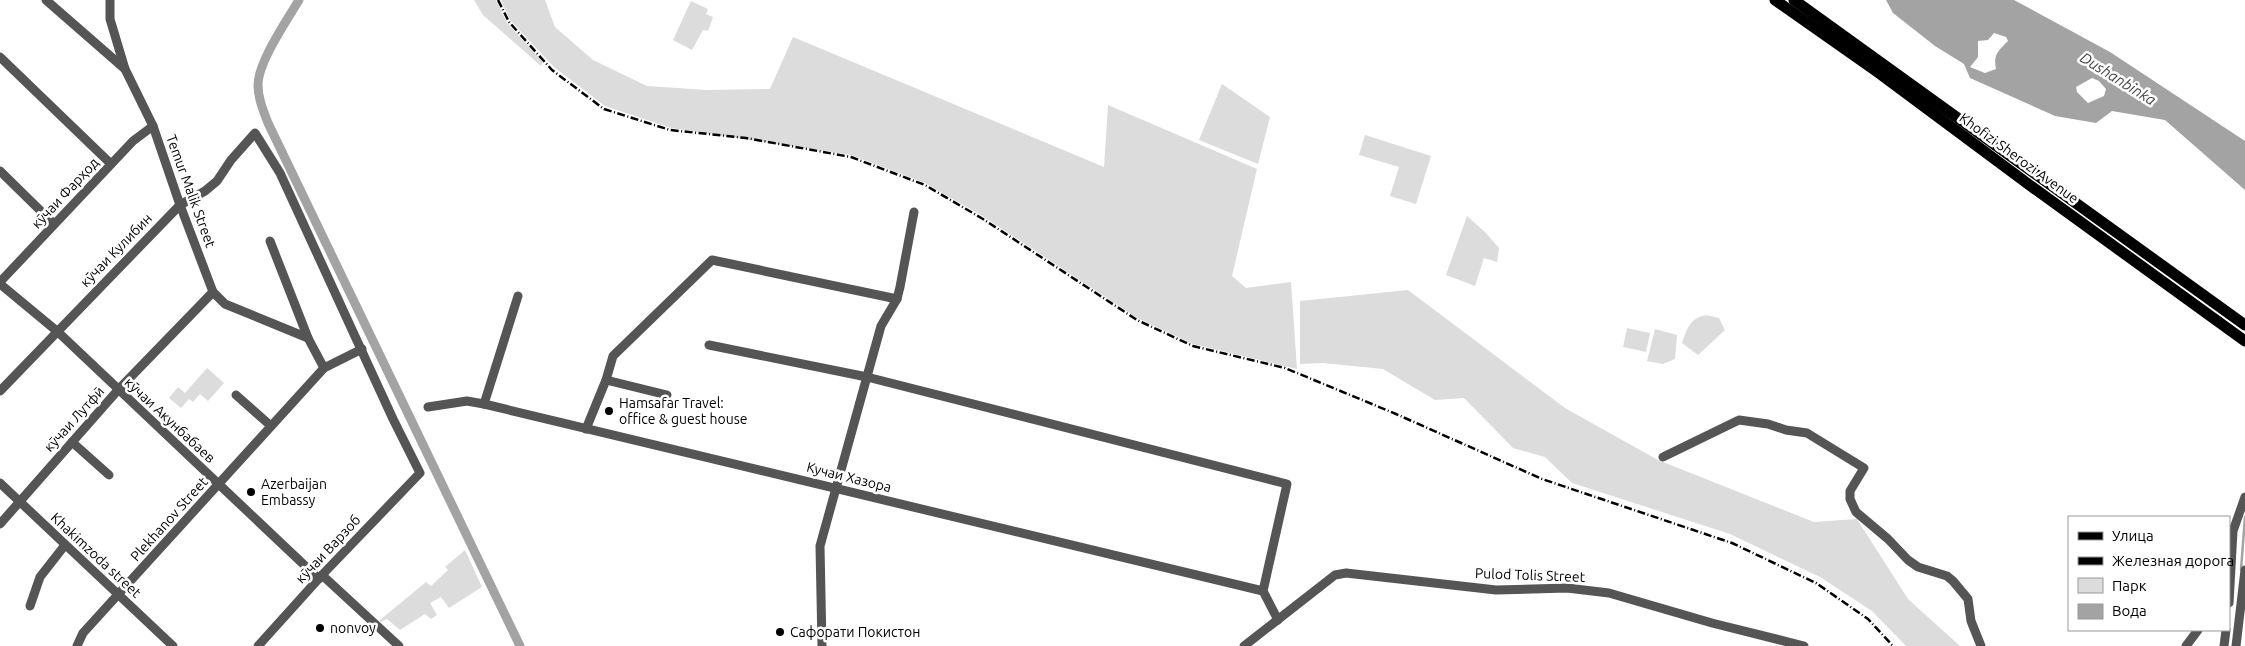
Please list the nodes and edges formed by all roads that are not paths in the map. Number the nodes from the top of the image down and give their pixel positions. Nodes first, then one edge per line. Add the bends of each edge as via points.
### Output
1 (46, 0) edge
2 (110, 0) edge
3 (1775, 0) edge
4 (1794, 0) edge
5 (1, 60) edge
6 (125, 69) junction
7 (153, 126) junction
8 (110, 164) junction
9 (0, 170) edge
10 (180, 205) junction
11 (914, 212) dead end
12 (54, 224) junction
13 (270, 241) dead end
14 (0, 283) edge
15 (213, 292) junction
16 (518, 296) dead end
17 (896, 299) junction
18 (2245, 325) edge
19 (58, 332) junction
20 (308, 338) junction
21 (2245, 341) edge
22 (709, 345) dead end
23 (362, 349) junction
24 (324, 368) junction
25 (867, 377) junction
26 (606, 380) junction
27 (118, 390) junction
28 (0, 392) edge
29 (236, 395) dead end
30 (667, 395) dead end
31 (484, 404) junction
32 (428, 407) dead end
33 (272, 426) junction
34 (586, 429) junction
35 (72, 442) junction
36 (1663, 457) dead end
37 (109, 475) dead end
38 (0, 483) edge
39 (219, 484) junction
40 (836, 487) junction
41 (2245, 496) edge
42 (18, 501) junction
43 (0, 524) edge
44 (65, 544) junction
45 (2245, 570) edge
46 (2230, 575) edge
47 (320, 577) junction
48 (1263, 591) junction
49 (119, 594) junction
50 (30, 606) dead end
51 (1278, 620) junction
52 (2197, 631) edge
53 (2226, 631) edge
54 (77, 646) edge
55 (173, 646) edge
56 (258, 646) edge
57 (399, 646) edge
58 (822, 646) edge
59 (1244, 646) edge
60 (1804, 646) edge
61 (1981, 646) edge
62 (2186, 646) edge
63 (2224, 646) edge
64 (2236, 646) edge

1 - 6 street
2 - 6 street, Temur Malik Street via 110,19
3 - 21 main road, Khofizi Sherozi Avenue
4 - 18 main road, Khofizi Sherozi Avenue
5 - 8 street
6 - 7 street, Temur Malik Street
7 - 8 street, кӯчаи Фарҳод via 133,140
7 - 10 street, Temur Malik Street
8 - 12 street, кӯчаи Фарҳод
9 - 12 street
10 - 15 street, Temur Malik Street
10 - 19 street, кӯчаи Кулибин
10 - 23 street, кӯчаи Кулибин via 217,181 255,134 280,173
11 - 17 street
12 - 14 street, кӯчаи Фарҳод
13 - 20 street
14 - 19 street, кӯчаи Акунбабаев
15 - 20 street via 225,304
15 - 27 street, кӯчаи Лутфӣ
16 - 31 street
17 - 25 street via 881,326
17 - 26 street via 712,260 613,356
19 - 27 street, кӯчаи Акунбабаев
19 - 28 street, кӯчаи Кулибин
20 - 24 street
22 - 25 street
23 - 24 street
23 - 47 street, кӯчаи Варзоб via 420,472
24 - 33 street, Plekhanov Street
25 - 40 street
25 - 48 street via 1287,484
26 - 30 street
26 - 34 street
27 - 35 street, кӯчаи Лутфӣ
27 - 39 street, кӯчаи Акунбабаев
29 - 33 street
31 - 32 street, Кучаи Хазора via 468,401
31 - 34 street, Кучаи Хазора
33 - 39 street, Plekhanov Street
34 - 40 street, Кучаи Хазора
35 - 37 street
35 - 42 street, кӯчаи Лутфӣ
36 - 61 street via 1739,420 1807,433 1864,468 1850,491 1856,512 1908,560 1953,581 1968,599 1971,621
38 - 42 street, Khakimzoda street
39 - 47 street, кӯчаи Акунбабаев
39 - 49 street, Plekhanov Street
40 - 48 street, Кучаи Хазора
40 - 58 street via 820,546
41 - 46 street via 2233,531
42 - 43 street, кӯчаи Лутфӣ
42 - 44 street, Khakimzoda street
44 - 49 street, Khakimzoda street
44 - 50 street via 40,577
45 - 64 street
47 - 56 street, кӯчаи Варзоб
47 - 57 street, кӯчаи Акунбабаев
48 - 51 street
49 - 54 street, Plekhanov Street via 83,633
49 - 55 street, Khakimzoda street
51 - 59 street, Pulod Tolis Street
51 - 60 street, Pulod Tolis Street via 1335,575 1346,573 1496,590 1567,588 1609,594
52 - 62 street
53 - 63 street

